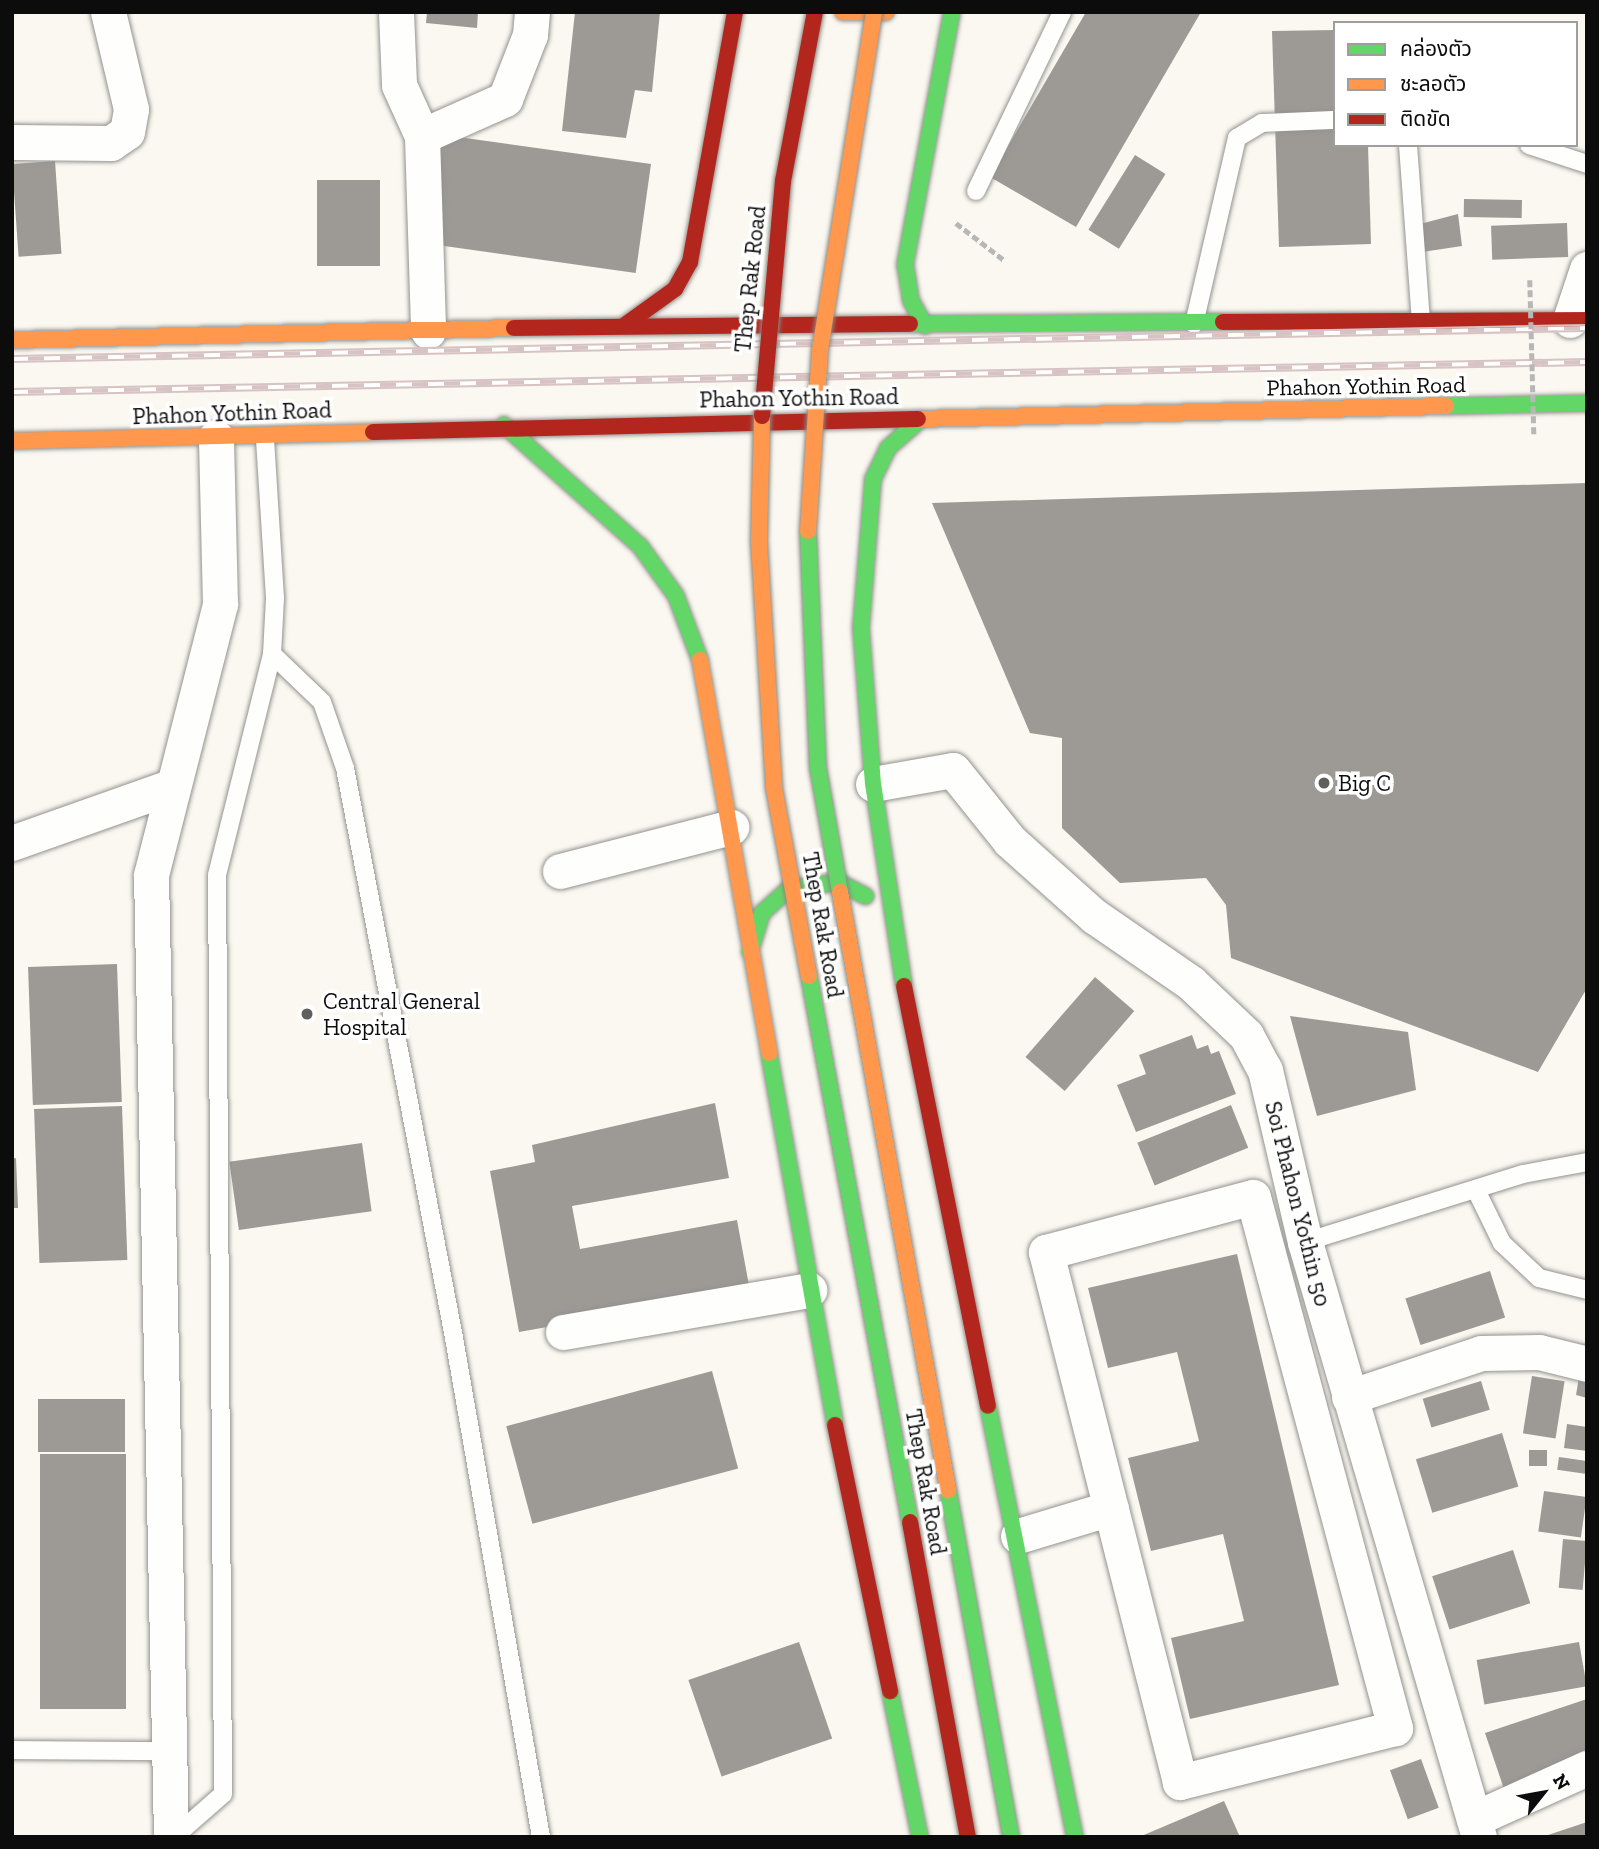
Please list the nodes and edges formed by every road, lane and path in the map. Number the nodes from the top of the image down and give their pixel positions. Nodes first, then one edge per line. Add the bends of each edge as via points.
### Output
1 (107, 12) edge
2 (396, 12) edge
3 (532, 12) edge
4 (735, 12) edge
5 (815, 12) edge
6 (843, 12) edge
7 (874, 12) edge
8 (886, 12) edge
9 (952, 12) edge
10 (1062, 12) edge
11 (1333, 120) edge
12 (422, 136) junction
13 (12, 142) edge
14 (1408, 147) edge
15 (1535, 147) edge
16 (1587, 164) edge
17 (976, 191) dead end
18 (1587, 269) edge
19 (1530, 280) dead end
20 (1578, 320) edge
21 (1421, 322) junction
22 (1194, 324) junction
23 (625, 325) junction
24 (925, 326) junction
25 (428, 331) junction
26 (12, 340) edge
27 (1587, 403) edge
28 (921, 419) junction
29 (504, 425) junction
30 (1534, 434) dead end
31 (265, 437) junction
32 (216, 438) junction
33 (12, 442) edge
34 (272, 654) junction
35 (873, 784) junction
36 (170, 787) junction
37 (731, 827) junction
38 (12, 843) edge
39 (560, 871) dead end
40 (895, 938) junction
41 (750, 961) junction
42 (1587, 1162) edge
43 (1477, 1192) junction
44 (1305, 1242) junction
45 (809, 1290) junction
46 (1587, 1290) edge
47 (563, 1332) dead end
48 (1587, 1364) edge
49 (1349, 1397) junction
50 (1111, 1508) junction
51 (1018, 1536) junction
52 (12, 1750) edge
53 (166, 1751) junction
54 (1587, 1768) edge
55 (1476, 1828) edge
56 (172, 1837) edge
57 (541, 1837) edge
58 (920, 1837) edge
59 (968, 1837) edge
60 (1011, 1837) edge
61 (1074, 1837) edge

1 - 13 street via 131,109 127,132 111,143
2 - 12 street via 398,85
3 - 12 street via 530,35 505,99
4 - 23 main road via 690,262 675,289
5 - 59 main road, Thep Rak Road, bridge via 783,181 764,354 759,541 774,788
6 - 8 main road
7 - 60 main road, Thep Rak Road, bridge via 820,350 807,543 818,768
9 - 24 main road via 905,265 911,301
10 - 17 lane
11 - 22 lane via 1262,123 1237,138
12 - 25 street
14 - 21 lane
15 - 16 lane
18 - 20 street
19 - 30 path, bridge
20 - 21 main road
21 - 22 main road
22 - 24 main road
23 - 24 main road
23 - 25 main road
25 - 26 main road
27 - 28 main road, Phahon Yothin Road
28 - 29 main road, Phahon Yothin Road
28 - 35 main road via 888,447 873,479 861,628
29 - 31 main road, Phahon Yothin Road
29 - 37 main road via 607,512 676,596 700,660
31 - 32 main road, Phahon Yothin Road
31 - 34 lane
32 - 33 main road, Phahon Yothin Road
32 - 36 street via 220,604
34 - 56 lane via 217,874 223,1794
34 - 57 lane via 322,702 345,768 454,1338
35 - 40 main road
35 - 44 street, Soi Phahon Yothin 50 via 953,770 1028,858 1094,916 1191,983 1246,1035 1265,1070
36 - 38 street
36 - 53 street via 152,875
37 - 39 street
37 - 41 main road
40 - 41 main road via 873,901 838,882 812,882 789,889 762,913
40 - 51 main road
41 - 45 main road
42 - 43 lane
43 - 44 lane
43 - 46 lane via 1502,1243 1539,1278
44 - 49 street, Soi Phahon Yothin 50
45 - 47 street
45 - 58 main road
48 - 49 street via 1539,1352 1481,1353
49 - 55 street, Soi Phahon Yothin 50
50 - 50 street via 1180,1782 1395,1728 1253,1197 1046,1252
50 - 51 street
51 - 61 main road
52 - 53 lane
53 - 56 street
54 - 55 street

